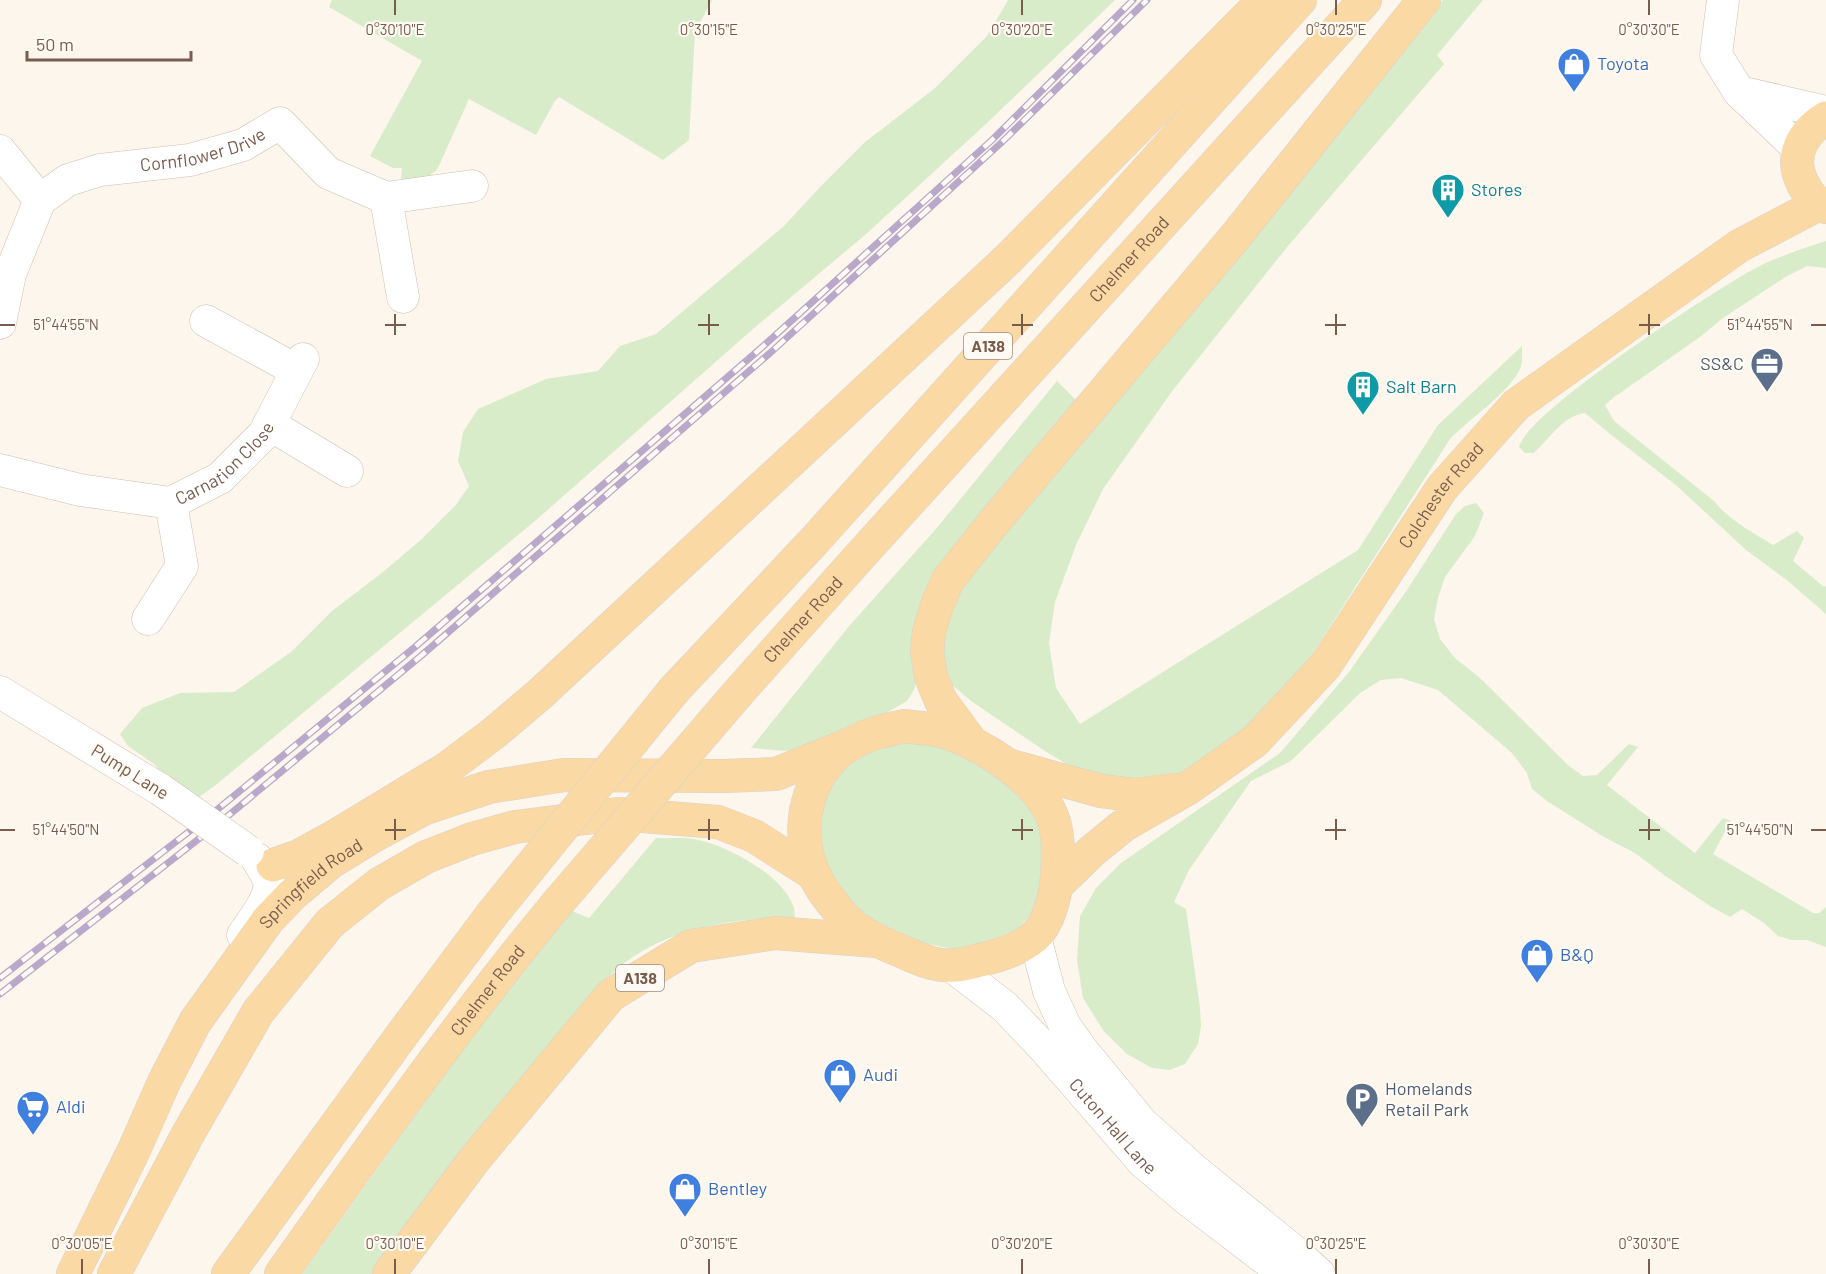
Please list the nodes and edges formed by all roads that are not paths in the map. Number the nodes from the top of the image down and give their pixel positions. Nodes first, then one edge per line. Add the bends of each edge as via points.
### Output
1 (1264, 0) edge
2 (1300, 0) edge
3 (1365, 0) edge
4 (1425, 0) edge
5 (1724, 0) edge
6 (1739, 92) junction
7 (1826, 112) edge
8 (1826, 118) edge
9 (0, 151) edge
10 (1799, 162) junction
11 (472, 186) dead end
12 (386, 198) junction
13 (40, 200) junction
14 (1822, 206) edge
15 (1739, 246) junction
16 (403, 297) dead end
17 (206, 321) dead end
18 (0, 323) edge
19 (269, 424) junction
20 (0, 470) edge
21 (347, 471) dead end
22 (171, 503) junction
23 (148, 619) dead end
24 (0, 692) edge
25 (972, 743) junction
26 (848, 745) junction
27 (1006, 765) junction
28 (446, 769) junction
29 (1187, 789) junction
30 (375, 835) junction
31 (259, 858) junction
32 (331, 862) junction
33 (812, 873) junction
34 (1057, 885) junction
35 (1035, 937) junction
36 (878, 941) junction
37 (952, 966) junction
38 (195, 1022) junction
39 (73, 1274) edge
40 (114, 1274) edge
41 (228, 1274) edge
42 (281, 1274) edge
43 (389, 1274) edge
44 (1285, 1274) edge
45 (1319, 1274) edge

1 - 28 main road via 1008,259 540,694
2 - 41 main road, A138, bridge via 815,540 674,690 493,913
3 - 42 main road, Chelmer Road / A138, bridge via 738,693 556,905 399,1108
4 - 25 main road via 1235,237 948,580 929,632 927,652 931,677 941,701
5 - 6 street via 1716,55
6 - 7 street
6 - 10 street
8 - 10 main road, Colchester Road via 1807,134
9 - 13 street
10 - 14 main road via 1810,196
10 - 15 main road, Colchester Road
11 - 12 street
12 - 13 street, Cornflower Drive via 328,173 280,123 243,145 190,160 100,170 68,180
12 - 16 street
13 - 18 street via 10,274
14 - 15 main road, Colchester Road
15 - 29 main road, Colchester Road via 1516,405 1442,488 1325,666 1255,741
17 - 19 street, Carnation Close via 300,365
19 - 21 street
19 - 22 street, Carnation Close via 264,435 220,478
20 - 22 street, Carnation Close via 80,490
22 - 23 street via 182,566
24 - 31 street, Pump Lane, bridge via 161,790
25 - 26 main road via 940,731 905,726 872,733
25 - 27 main road
26 - 30 main road, Springfield Road via 776,774 564,775 489,787 426,808
26 - 33 main road via 824,767 811,791 804,844
27 - 29 main road, Colchester Road via 1101,791 1134,795
27 - 34 main road via 1032,786 1048,807 1059,854
28 - 30 main road
28 - 31 main road via 299,856
29 - 34 main road, Colchester Road via 1124,825
30 - 32 main road, Springfield Road
31 - 32 street via 299,868
31 - 38 street via 270,889 218,970
32 - 38 main road, Springfield Road via 268,920
33 - 36 main road via 826,897 849,923
33 - 40 main road via 754,836 718,822 618,814 515,827 426,857 380,884 330,923 258,1012
34 - 35 main road via 1051,912
35 - 37 main road via 1001,956
35 - 45 street, Cuton Hall Lane via 1049,991 1065,1026 1142,1123
36 - 37 main road via 921,960
36 - 43 main road, A138 via 776,933 691,946 611,995 474,1160
37 - 44 street, Cuton Hall Lane via 1005,1007 1143,1162
38 - 39 main road, Springfield Road

